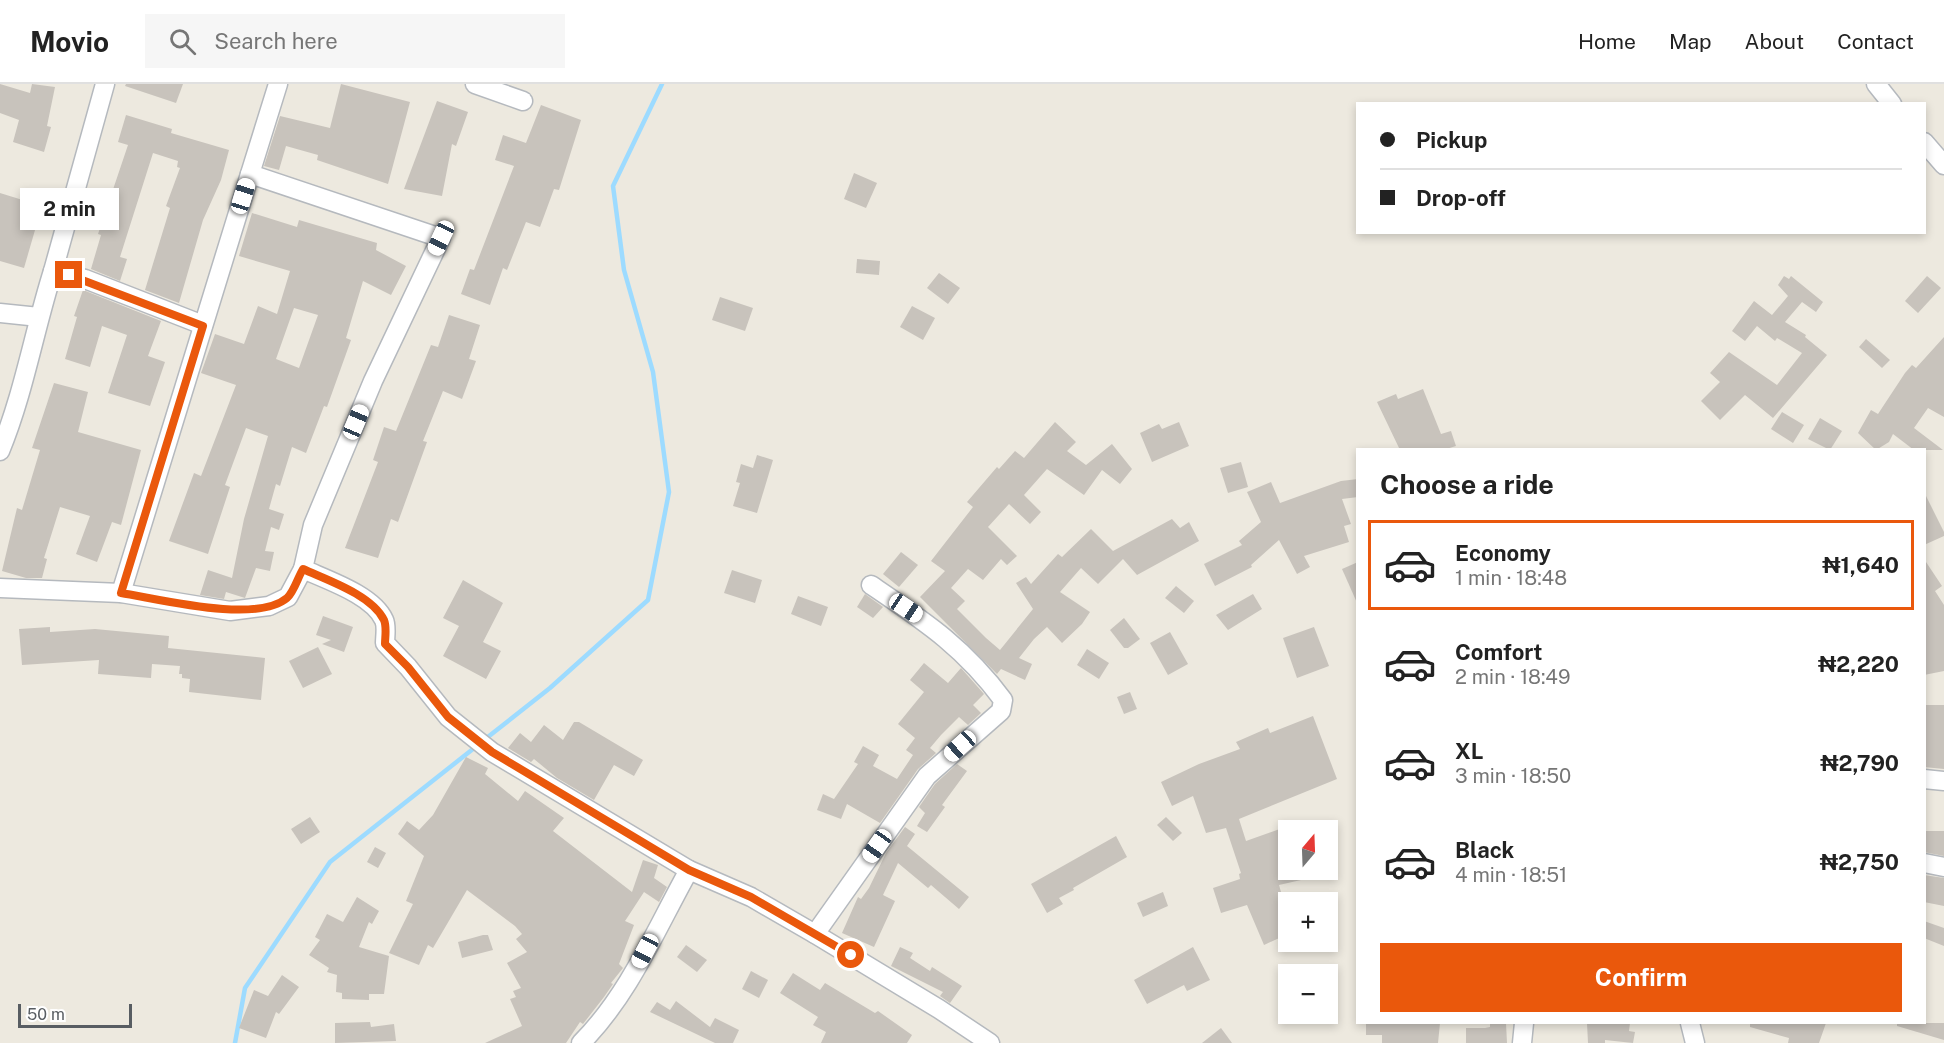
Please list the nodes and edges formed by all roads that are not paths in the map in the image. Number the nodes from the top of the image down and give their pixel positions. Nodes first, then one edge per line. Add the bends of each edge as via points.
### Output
1 (105, 84) edge
2 (278, 84) edge
3 (475, 84) edge
4 (1876, 84) edge
5 (523, 100) dead end
6 (1890, 102) edge
7 (1926, 144) edge
8 (1944, 165) edge
9 (250, 174) junction
10 (52, 271) junction
11 (0, 313) edge
12 (39, 316) junction
13 (203, 326) junction
14 (0, 451) edge
15 (303, 569) junction
16 (871, 585) dead end
17 (0, 588) edge
18 (121, 593) junction
19 (1926, 779) edge
20 (1944, 781) edge
21 (1926, 863) edge
22 (1944, 867) edge
23 (689, 870) junction
24 (815, 934) junction
25 (1524, 1024) edge
26 (1690, 1024) edge
27 (581, 1043) edge
28 (990, 1043) edge
29 (1522, 1043) edge
30 (1695, 1043) edge

1 - 10 street
2 - 9 street
3 - 5 street
4 - 6 street
7 - 8 street
9 - 13 street
9 - 15 street via 441,238 373,381 318,514
10 - 12 street
10 - 13 street via 85,279
11 - 12 street
12 - 14 street via 17,411
13 - 18 street
15 - 18 street via 288,597 270,606 230,611
15 - 23 street via 376,608 386,622 385,644 448,717 492,752
16 - 24 street via 941,632 1003,700 1001,711 927,776
17 - 18 street
19 - 20 street
21 - 22 street
23 - 24 street via 751,897
23 - 27 street via 628,983
24 - 28 street
25 - 29 street
26 - 30 street

